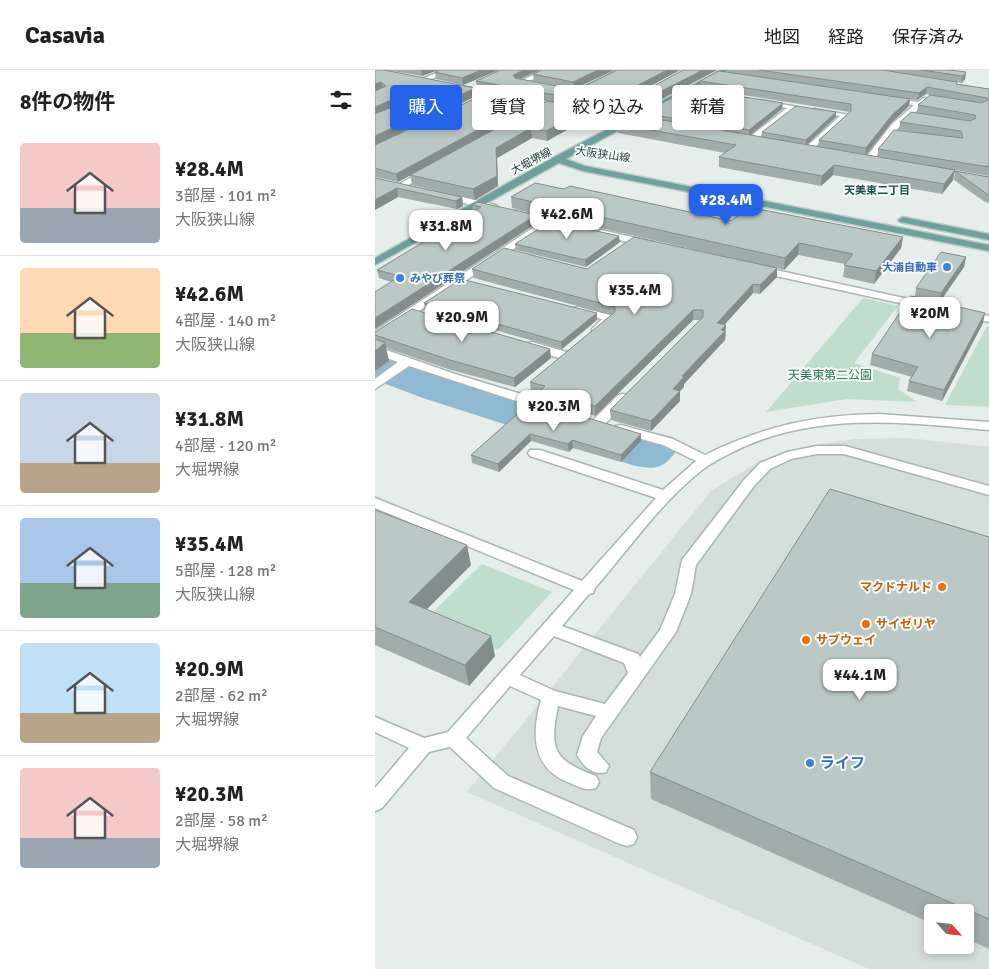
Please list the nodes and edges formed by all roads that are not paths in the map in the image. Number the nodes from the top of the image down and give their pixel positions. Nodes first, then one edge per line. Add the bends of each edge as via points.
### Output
1 (449, 70) edge
2 (550, 70) edge
3 (623, 70) edge
4 (707, 70) edge
5 (723, 73) edge
6 (416, 78) edge
7 (424, 80) junction
8 (480, 82) edge
9 (441, 84) edge
10 (529, 85) edge
11 (592, 85) edge
12 (697, 85) edge
13 (464, 89) joint
14 (472, 91) edge
15 (881, 98) edge
16 (744, 99) edge
17 (935, 99) edge
18 (919, 104) junction
19 (544, 105) edge
20 (547, 106) junction
21 (554, 107) edge
22 (544, 108) edge
23 (811, 110) edge
24 (907, 115) junction
25 (916, 116) edge
26 (610, 130) edge
27 (686, 130) edge
28 (698, 130) edge
29 (695, 132) junction
30 (890, 133) junction
31 (900, 134) edge
32 (713, 135) edge
33 (759, 142) edge
34 (798, 149) edge
35 (557, 159) junction
36 (877, 163) edge
37 (434, 168) edge
38 (477, 203) junction
39 (550, 221) junction
40 (989, 237) edge
41 (632, 240) junction
42 (661, 247) edge
43 (989, 248) edge
44 (617, 251) edge
45 (503, 252) junction
46 (522, 256) edge
47 (375, 262) edge
48 (748, 267) edge
49 (460, 280) junction
50 (479, 285) edge
51 (563, 306) edge
52 (412, 312) junction
53 (430, 317) edge
54 (989, 319) edge
55 (375, 336) edge
56 (588, 337) edge
57 (521, 343) edge
58 (375, 350) edge
59 (407, 362) junction
60 (552, 367) edge
61 (375, 385) edge
62 (631, 390) edge
63 (561, 411) edge
64 (989, 426) edge
65 (535, 454) dead end
66 (705, 461) junction
67 (989, 491) edge
68 (666, 496) junction
69 (375, 503) edge
70 (587, 589) junction
71 (551, 628) junction
72 (637, 675) junction
73 (508, 677) junction
74 (551, 697) junction
75 (609, 712) junction
76 (375, 724) edge
77 (454, 738) junction
78 (423, 746) junction
79 (599, 766) dead end
80 (589, 782) dead end
81 (375, 802) edge
82 (627, 837) dead end

1 - 7 street
2 - 10 street via 520,83
3 - 11 street
4 - 5 street
5 - 12 main road, 大堀堺線
6 - 7 street
7 - 9 street
8 - 13 street
13 - 14 street
15 - 18 street
16 - 33 street via 798,108 745,140
17 - 18 street via 926,98
18 - 24 street
19 - 20 street
20 - 21 street
20 - 22 street
23 - 34 street via 846,115 812,151
24 - 25 street
24 - 30 street
26 - 35 main road, 大堀堺線
27 - 29 street
28 - 29 street
29 - 32 street
30 - 31 street
30 - 36 street via 863,160
35 - 38 main road, 大堀堺線
35 - 40 main road, 大阪狭山線 via 594,162
35 - 43 main road, 大阪狭山線 via 583,168
37 - 38 street via 395,185
38 - 39 street
38 - 47 main road, 大堀堺線
39 - 41 street
39 - 45 street
41 - 42 street
41 - 44 street
45 - 46 street
45 - 49 street
48 - 54 street
49 - 50 street
49 - 52 street
51 - 56 street via 610,318
52 - 53 street
52 - 55 street
57 - 60 street via 570,352
58 - 59 street
59 - 61 street
59 - 63 street via 518,393
62 - 66 street via 593,422 667,442
64 - 66 street via 854,416 793,424 750,438
65 - 68 street
66 - 68 street
67 - 72 street via 845,450 817,450 787,456 765,466 688,564 683,594 667,632
68 - 70 street
69 - 70 street
70 - 71 street
71 - 72 street via 632,659
71 - 73 street
72 - 75 street
73 - 74 street
73 - 77 street
74 - 75 street
74 - 80 street via 546,712 546,751 557,767
75 - 79 street via 592,736 587,755
76 - 78 street
77 - 78 street
77 - 82 street via 501,782
78 - 81 street

